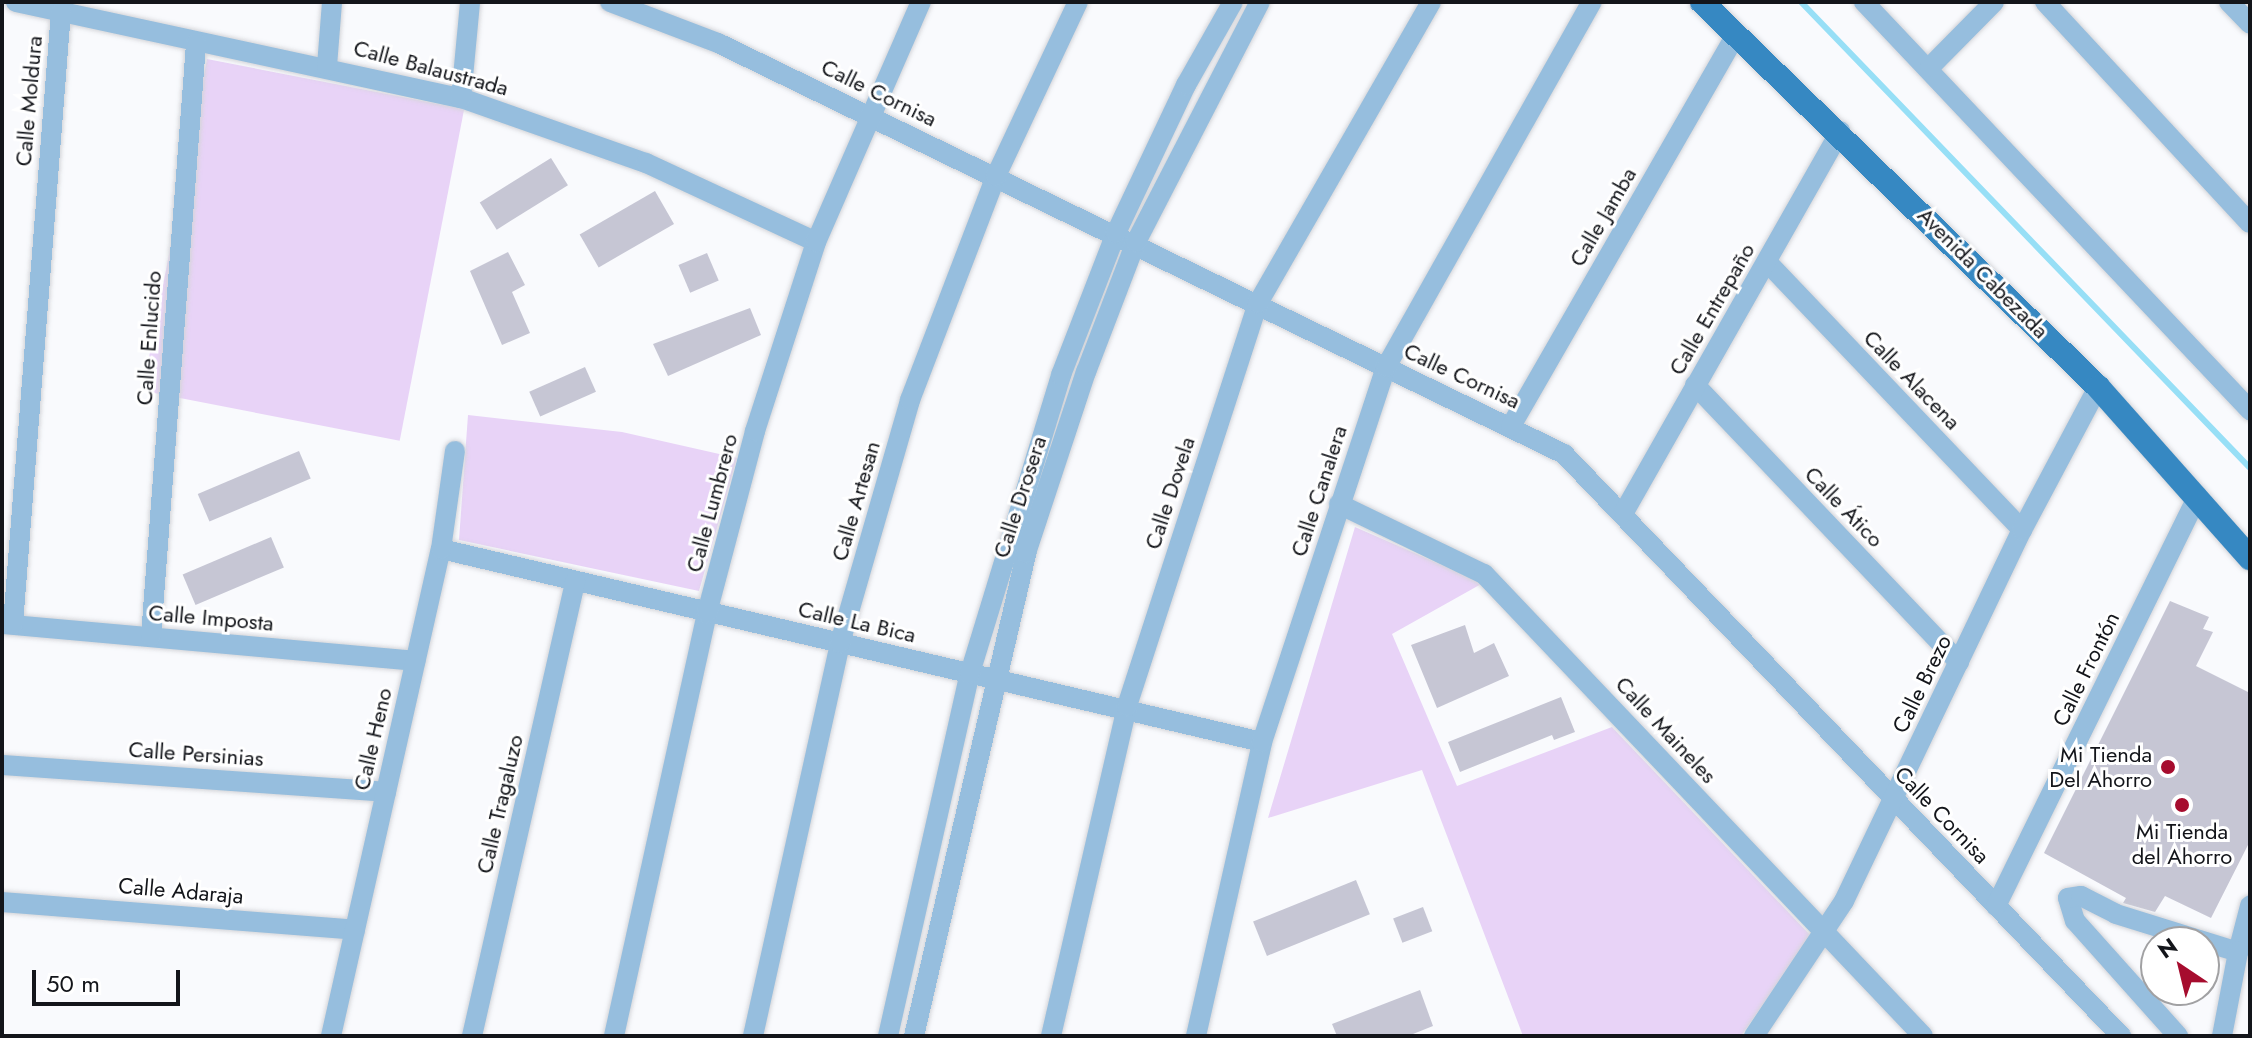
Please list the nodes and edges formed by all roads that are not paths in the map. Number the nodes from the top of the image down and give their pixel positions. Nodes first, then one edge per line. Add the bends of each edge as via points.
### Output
1 (16, 2) edge
2 (332, 2) edge
3 (470, 2) edge
4 (610, 2) edge
5 (921, 2) edge
6 (1078, 2) edge
7 (1233, 2) edge
8 (1260, 2) edge
9 (1431, 2) edge
10 (1592, 2) edge
11 (1702, 2) edge
12 (1864, 2) edge
13 (1994, 2) edge
14 (2045, 2) edge
15 (2229, 2) edge
16 (61, 12) junction
17 (2250, 24) edge
18 (1737, 33) junction
19 (196, 44) junction
20 (327, 66) junction
21 (1930, 67) junction
22 (461, 98) junction
23 (868, 115) junction
24 (1840, 131) junction
25 (996, 176) junction
26 (2250, 223) edge
27 (1116, 233) junction
28 (816, 242) junction
29 (1136, 242) junction
30 (1767, 262) junction
31 (1258, 303) junction
32 (1386, 367) junction
33 (1695, 385) junction
34 (2098, 387) junction
35 (2250, 410) edge
36 (1511, 426) junction
37 (455, 451) dead end
38 (2198, 496) junction
39 (1339, 504) junction
40 (1624, 512) junction
41 (2022, 530) junction
42 (441, 549) junction
43 (2250, 558) edge
44 (575, 582) junction
45 (707, 613) junction
46 (8, 624) edge
47 (151, 636) junction
48 (840, 643) junction
49 (415, 661) junction
50 (1959, 662) junction
51 (970, 673) junction
52 (995, 680) junction
53 (1127, 706) junction
54 (1262, 742) junction
55 (2, 765) edge
56 (386, 792) junction
57 (1893, 799) junction
58 (2, 902) edge
59 (1996, 906) junction
60 (2250, 906) edge
61 (355, 930) junction
62 (1825, 934) junction
63 (2238, 952) junction
64 (331, 1036) edge
65 (472, 1036) edge
66 (614, 1036) edge
67 (753, 1036) edge
68 (888, 1036) edge
69 (914, 1036) edge
70 (1051, 1036) edge
71 (1196, 1036) edge
72 (1754, 1036) edge
73 (1923, 1036) edge
74 (2121, 1036) edge
75 (2178, 1036) edge
76 (2222, 1036) edge

1 - 16 street, Calle Balaustrada
2 - 20 street
3 - 22 street
4 - 23 street, Calle Cornisa via 718,43
5 - 23 street, Calle Lumbrero
6 - 25 street, Calle Artesan
7 - 27 street, Calle Drosera via 1186,85
8 - 29 street, Calle Drosera
9 - 31 street, Calle Dovela
10 - 32 street, Calle Canalera
11 - 18 main road, Avenida Cabezada
12 - 21 street
13 - 21 street
14 - 26 street
15 - 17 street
16 - 19 street, Calle Balaustrada
16 - 46 street, Calle Moldura
18 - 24 main road, Avenida Cabezada
18 - 36 street, Calle Jamba
19 - 20 street, Calle Balaustrada
19 - 47 street, Calle Enlucido
20 - 22 street, Calle Balaustrada
21 - 35 street
22 - 28 street, Calle Balaustrada via 646,163
23 - 25 street, Calle Cornisa
23 - 28 street, Calle Lumbrero
24 - 30 street, Calle Entrepaño
24 - 34 main road, Avenida Cabezada
25 - 27 street, Calle Cornisa
25 - 48 street, Calle Artesan via 910,400
27 - 29 street, Calle Cornisa
27 - 51 street, Calle Drosera via 1061,375
28 - 45 street, Calle Lumbrero via 755,431
29 - 31 street, Calle Cornisa
29 - 52 street, Calle Drosera via 1026,553
30 - 33 street, Calle Entrepaño
30 - 41 street, Calle Alacena
31 - 32 street, Calle Cornisa
31 - 53 street, Calle Dovela
32 - 36 street, Calle Cornisa
32 - 39 street, Calle Canalera
33 - 40 street, Calle Entrepaño
33 - 50 street, Calle Ático
34 - 38 main road, Avenida Cabezada
34 - 41 street, Calle Brezo
36 - 40 street, Calle Cornisa via 1564,454
37 - 42 street, Calle Heno
38 - 43 main road, Avenida Cabezada
38 - 59 street, Calle Frontón
39 - 54 street, Calle Canalera
39 - 62 street, Calle Maineles via 1484,574
40 - 57 street, Calle Cornisa
41 - 50 street, Calle Brezo
42 - 44 street, Calle La Bica
42 - 49 street, Calle Heno
44 - 45 street, Calle La Bica
44 - 65 street, Calle Tragaluzo
45 - 48 street, Calle La Bica
45 - 66 street, Calle Lumbrero
46 - 47 street, Calle Imposta
47 - 49 street, Calle Imposta
48 - 51 street, Calle La Bica
48 - 67 street, Calle Artesan
49 - 56 street, Calle Heno
50 - 57 street, Calle Brezo
51 - 52 street, Calle La Bica
51 - 68 street, Calle Drosera
52 - 53 street, Calle La Bica
52 - 69 street, Calle Drosera
53 - 54 street, Calle La Bica
53 - 70 street, Calle Dovela
54 - 71 street, Calle Canalera
55 - 56 street, Calle Persinias
56 - 61 street, Calle Heno
57 - 59 street, Calle Cornisa
57 - 62 street, Calle Brezo
58 - 61 street, Calle Adaraja
59 - 74 street, Calle Cornisa
60 - 63 street
61 - 64 street, Calle Heno
62 - 72 street, Calle Brezo
62 - 73 street, Calle Maineles
63 - 75 street via 2116,914 2081,896 2068,898 2075,921
63 - 76 street

